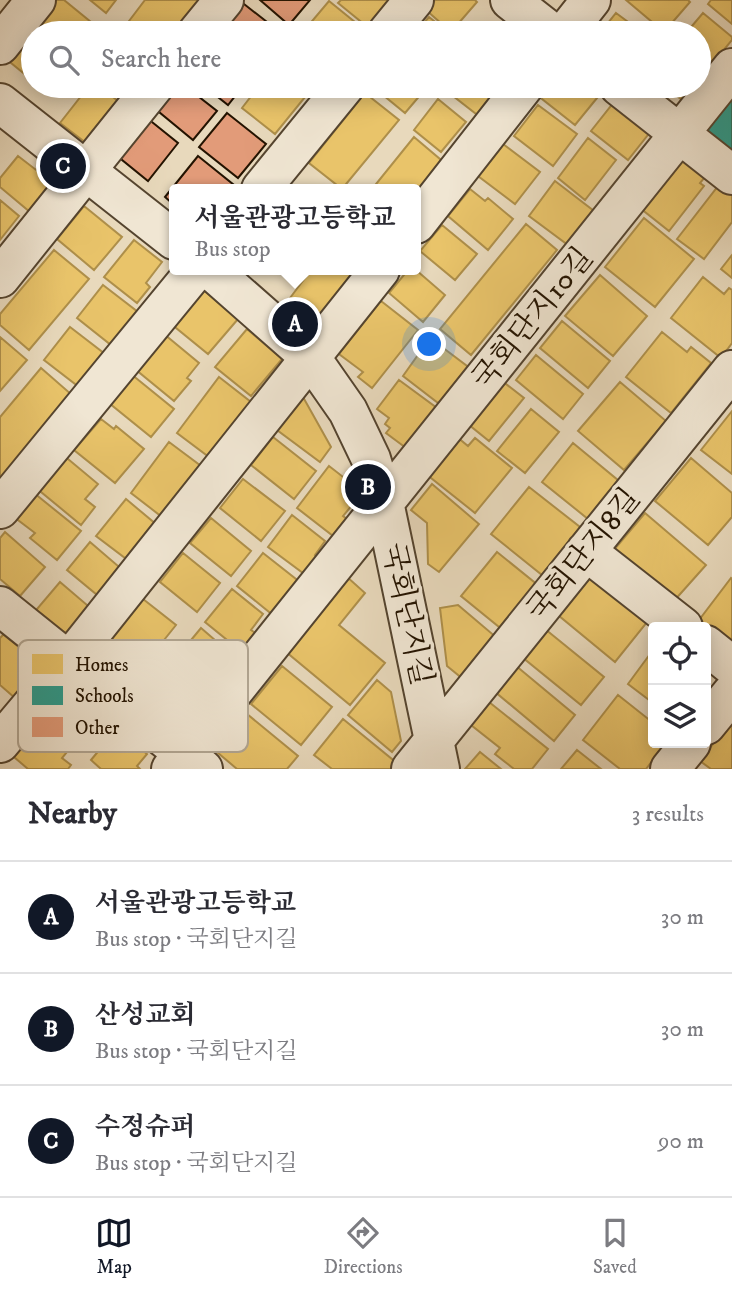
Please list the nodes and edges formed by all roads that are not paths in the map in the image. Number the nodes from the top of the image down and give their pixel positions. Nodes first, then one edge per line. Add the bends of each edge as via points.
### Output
1 (36, 0) edge
2 (224, 0) edge
3 (414, 0) edge
4 (510, 0) edge
5 (591, 0) edge
6 (207, 21) edge
7 (397, 21) edge
8 (537, 21) edge
9 (574, 21) edge
10 (0, 45) edge
11 (732, 68) edge
12 (711, 95) edge
13 (145, 98) edge
14 (335, 98) edge
15 (515, 98) edge
16 (634, 98) edge
17 (708, 98) edge
18 (0, 103) edge
19 (680, 134) junction
20 (86, 171) junction
21 (732, 174) edge
22 (265, 184) edge
23 (421, 218) edge
24 (169, 236) edge
25 (192, 275) edge
26 (217, 275) edge
27 (376, 275) edge
28 (0, 278) edge
29 (311, 358) junction
30 (732, 370) edge
31 (384, 502) junction
32 (0, 509) edge
33 (586, 551) junction
34 (0, 606) edge
35 (677, 622) edge
36 (43, 640) edge
37 (86, 640) edge
38 (711, 649) edge
39 (732, 666) edge
40 (248, 682) edge
41 (732, 693) edge
42 (711, 719) edge
43 (18, 722) edge
44 (0, 743) edge
45 (687, 748) edge
46 (172, 752) edge
47 (437, 754) edge
48 (186, 764) edge
49 (411, 769) edge
50 (670, 769) edge

1 - 10 street
2 - 6 street
3 - 7 street
4 - 8 street
5 - 9 street
11 - 12 street, 국회단지10길
13 - 20 street
14 - 22 street
15 - 23 street
16 - 19 street
17 - 19 street, 국회단지10길
18 - 20 street
19 - 21 street
19 - 31 street, 국회단지10길
20 - 24 street
20 - 28 street
25 - 32 street
26 - 29 street, 국회단지길
27 - 29 street
29 - 31 street, 국회단지길 via 348,411 371,459
29 - 37 street
30 - 33 street, 국회단지8길
31 - 40 street, 국회단지10길
31 - 47 street, 국회단지길
33 - 35 street
33 - 47 street, 국회단지8길
34 - 36 street
38 - 39 street
41 - 42 street
43 - 44 street
45 - 50 street
46 - 48 street
47 - 49 street, 국회단지8길

